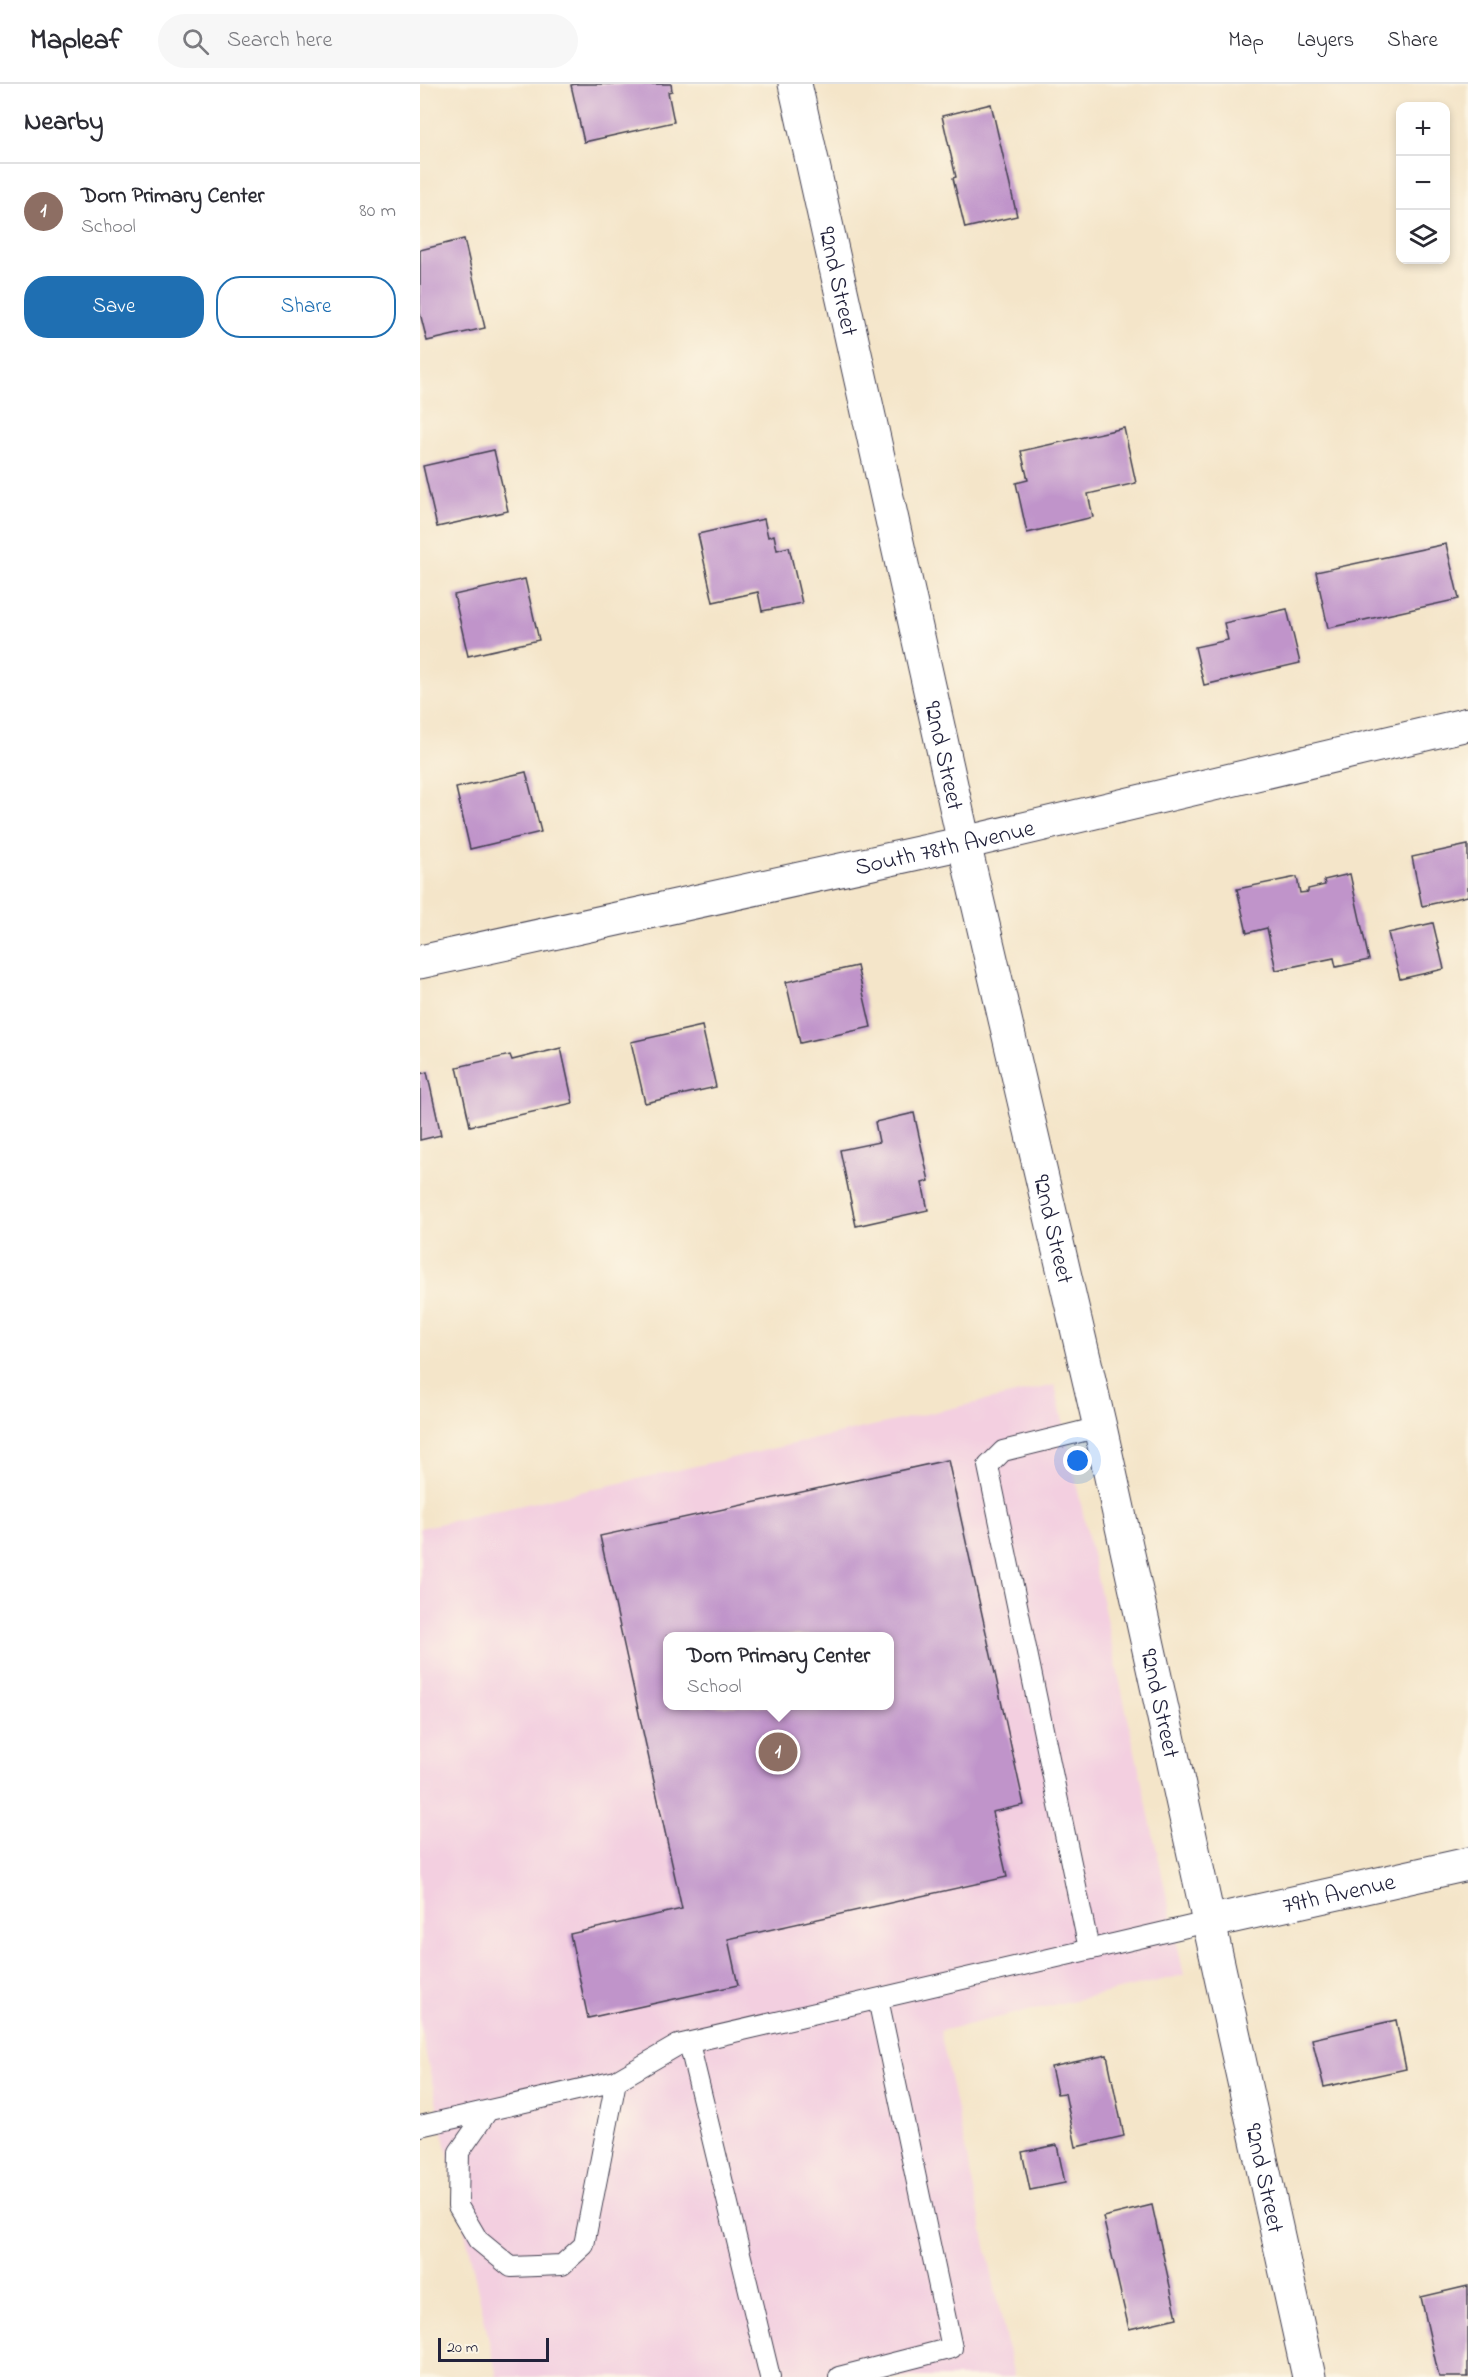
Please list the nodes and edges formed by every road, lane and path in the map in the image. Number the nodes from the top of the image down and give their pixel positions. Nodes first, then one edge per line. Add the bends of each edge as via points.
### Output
1 (795, 84) edge
2 (1468, 724) edge
3 (964, 843) junction
4 (420, 962) edge
5 (1100, 1427) junction
6 (1468, 1864) edge
7 (1208, 1922) junction
8 (1089, 1949) junction
9 (878, 1999) junction
10 (689, 2043) junction
11 (616, 2081) junction
12 (487, 2112) junction
13 (420, 2126) edge
14 (770, 2377) edge
15 (839, 2377) edge
16 (1309, 2377) edge

1 - 3 street, 92nd Street
2 - 3 street, South 78th Avenue
3 - 4 street, South 78th Avenue
3 - 5 street, 92nd Street
5 - 7 street, 92nd Street
5 - 8 lane via 1003,1451 988,1466
6 - 7 street, 79th Avenue
7 - 8 lane
7 - 16 street, 92nd Street
8 - 9 lane
9 - 10 lane
9 - 15 lane via 952,2348
10 - 11 lane via 678,2045
10 - 14 lane
11 - 12 lane
11 - 12 lane via 584,2245 562,2265 511,2267 478,2240 458,2206 459,2152
12 - 13 lane

